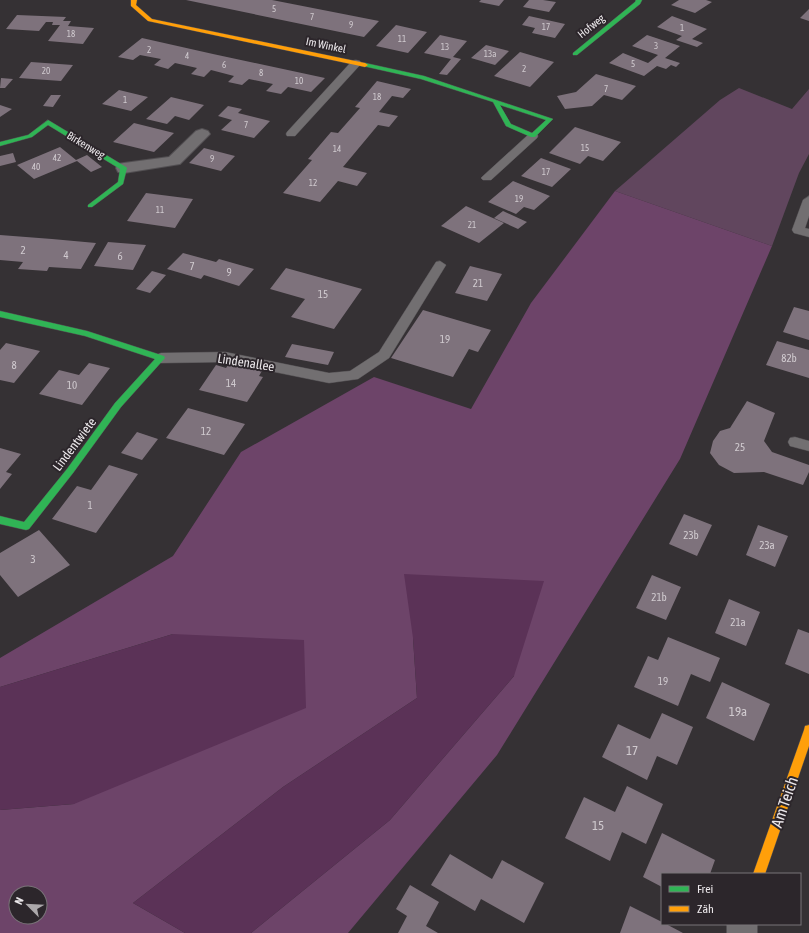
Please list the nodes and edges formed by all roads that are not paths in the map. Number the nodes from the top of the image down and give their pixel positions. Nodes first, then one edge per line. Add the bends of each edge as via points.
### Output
1 (134, 0) edge
2 (639, 0) edge
3 (575, 54) dead end
4 (356, 63) junction
5 (495, 101) junction
6 (202, 134) dead end
7 (291, 134) dead end
8 (533, 136) junction
9 (0, 144) edge
10 (124, 168) junction
11 (487, 178) dead end
12 (809, 200) edge
13 (90, 206) dead end
14 (809, 233) edge
15 (440, 265) dead end
16 (0, 314) edge
17 (161, 358) junction
18 (795, 442) dead end
19 (809, 446) edge
20 (0, 520) edge
21 (809, 730) edge
22 (759, 873) edge

1 - 4 street, Im Winkel via 133,5 150,20
2 - 3 street, Hofweg via 638,4
4 - 5 street, Im Winkel via 422,77
4 - 7 lane
5 - 8 street via 508,125
5 - 8 street, Im Winkel via 550,119
6 - 10 street via 174,161
8 - 11 lane
9 - 10 street, Birkenweg via 30,136 48,122
10 - 13 street via 121,183
12 - 14 lane via 798,230
15 - 17 lane, Lindenallee via 384,355 353,376 329,378 225,357
16 - 17 street, Lindenallee via 87,334
17 - 20 street, Lindentwiete via 118,405 26,526
18 - 19 lane
21 - 22 street, Am Teich

